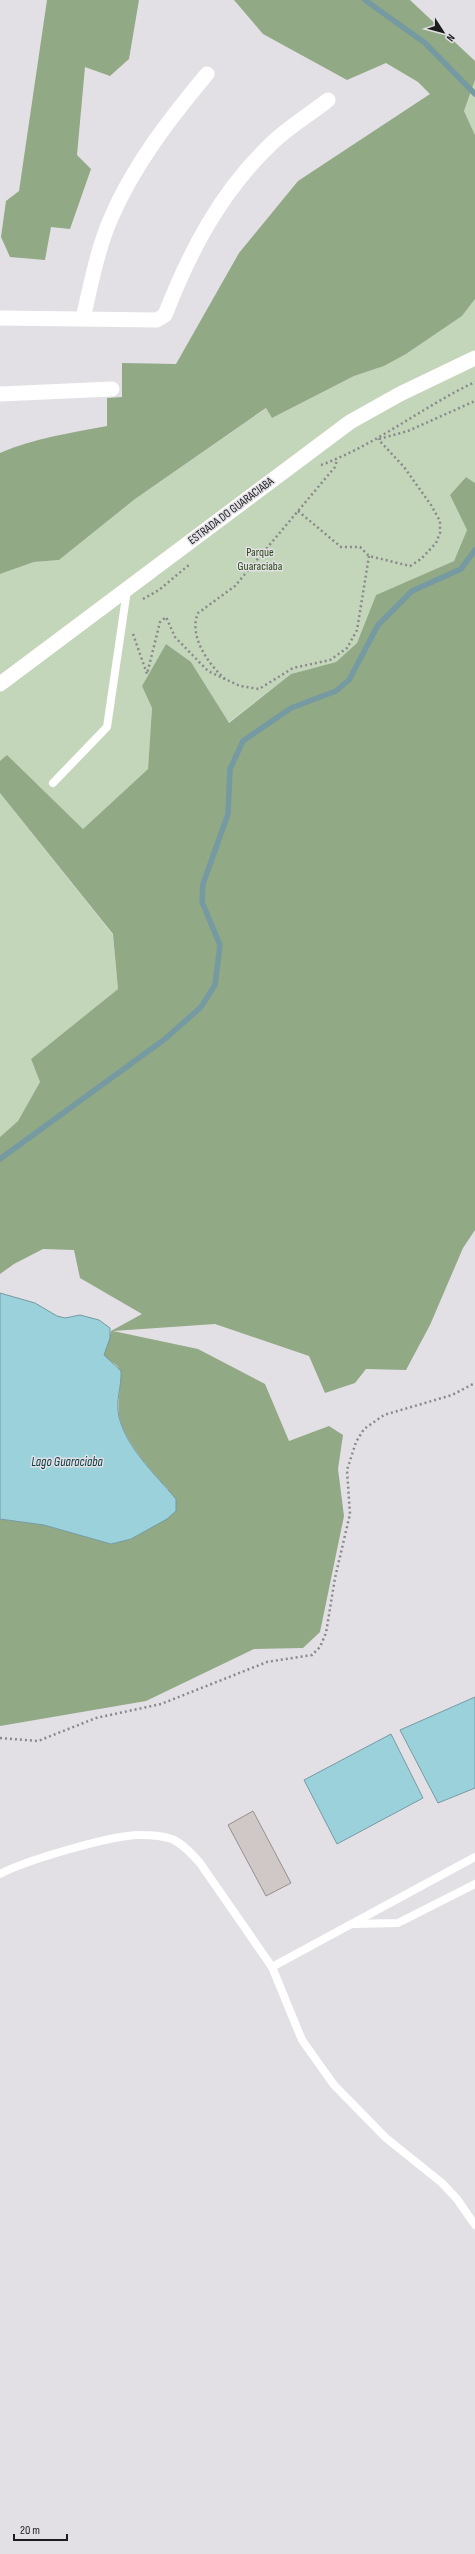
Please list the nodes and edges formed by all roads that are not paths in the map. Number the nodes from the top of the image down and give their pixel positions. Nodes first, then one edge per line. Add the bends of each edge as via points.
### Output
1 (207, 74) dead end
2 (328, 100) dead end
3 (0, 318) edge
4 (83, 318) junction
5 (475, 358) edge
6 (112, 389) dead end
7 (0, 394) edge
8 (127, 590) junction
9 (0, 684) edge
10 (53, 783) dead end
11 (475, 1857) edge
12 (0, 1874) edge
13 (475, 1884) edge
14 (352, 1924) junction
15 (272, 1967) junction
16 (475, 2225) edge

1 - 4 street via 165,124 111,218 100,247
2 - 4 street via 271,143 240,176 207,222 165,315 157,320
3 - 4 street
5 - 8 street, ESTRADA DO GUARACIABA via 400,394 350,422
6 - 7 street
8 - 9 street, ESTRADA DO GUARACIABA
8 - 10 lane via 106,727
11 - 14 lane
12 - 15 lane via 18,1865 115,1838 141,1834 171,1839 186,1848 200,1863
13 - 14 lane via 398,1923
14 - 15 lane
15 - 16 lane via 302,2040 334,2084 386,2138 442,2183

